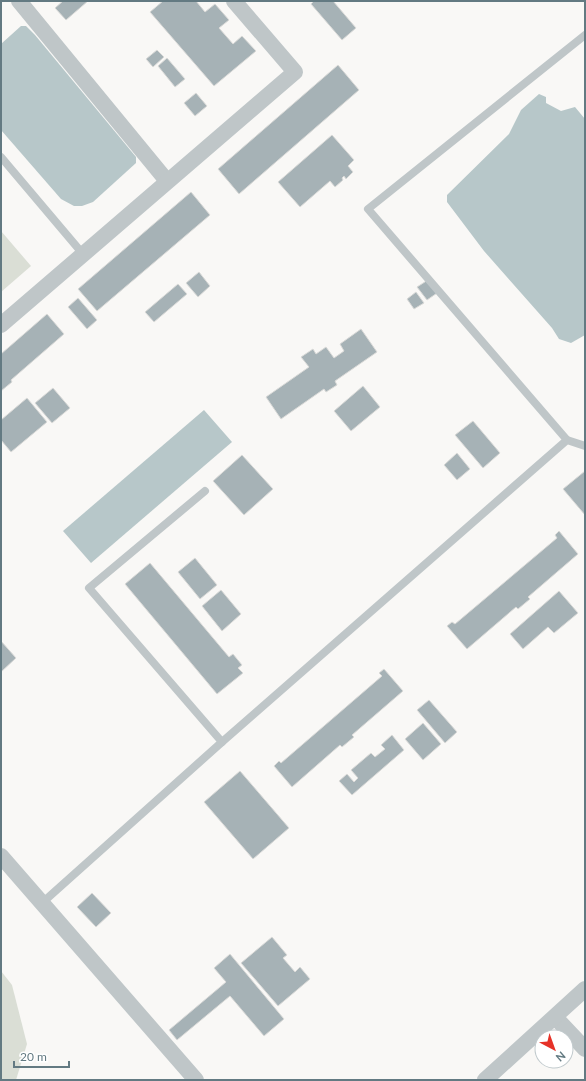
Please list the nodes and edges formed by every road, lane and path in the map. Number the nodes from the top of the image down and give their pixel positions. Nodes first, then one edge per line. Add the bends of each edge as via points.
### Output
1 (19, 1) edge
2 (234, 1) edge
3 (585, 35) edge
4 (1, 157) edge
5 (167, 181) junction
6 (83, 254) junction
7 (1, 325) edge
8 (567, 440) junction
9 (585, 446) edge
10 (204, 491) dead end
11 (222, 742) junction
12 (1, 856) edge
13 (42, 903) junction
14 (585, 989) edge
15 (555, 1017) junction
16 (585, 1049) edge
17 (196, 1080) edge
18 (485, 1080) edge

1 - 5 street
2 - 5 street via 295,72
3 - 8 lane via 368,208
4 - 6 lane
5 - 6 street
6 - 7 street
8 - 9 lane
8 - 11 lane
10 - 11 lane via 89,588
11 - 13 lane
12 - 13 street
13 - 17 street
14 - 15 street
15 - 16 street
15 - 18 street

